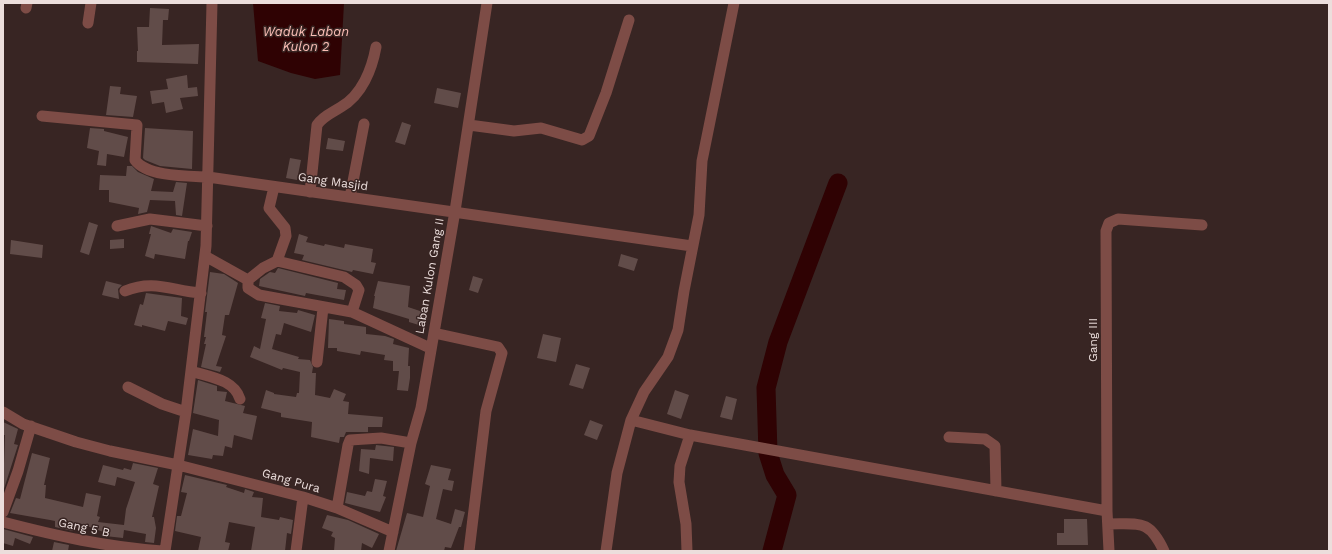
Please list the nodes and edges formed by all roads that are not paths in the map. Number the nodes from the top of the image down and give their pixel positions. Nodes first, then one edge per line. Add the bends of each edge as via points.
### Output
1 (91, 3) edge
2 (212, 3) edge
3 (487, 3) edge
4 (734, 3) edge
5 (629, 20) dead end
6 (88, 23) dead end
7 (376, 47) dead end
8 (42, 116) dead end
9 (364, 124) dead end
10 (469, 125) junction
11 (208, 177) junction
12 (274, 187) junction
13 (310, 192) junction
14 (350, 197) junction
15 (455, 211) junction
16 (117, 226) dead end
17 (207, 226) junction
18 (1202, 226) dead end
19 (692, 246) junction
20 (205, 256) junction
21 (277, 261) junction
22 (248, 280) junction
23 (125, 291) dead end
24 (201, 293) junction
25 (323, 308) junction
26 (352, 312) junction
27 (434, 333) junction
28 (430, 348) junction
29 (317, 362) dead end
30 (191, 371) junction
31 (128, 387) dead end
32 (240, 400) dead end
33 (3, 412) edge
34 (186, 412) junction
35 (631, 420) junction
36 (31, 426) junction
37 (690, 435) junction
38 (949, 437) dead end
39 (411, 443) junction
40 (178, 465) junction
41 (996, 491) junction
42 (303, 497) junction
43 (337, 508) junction
44 (1107, 511) junction
45 (3, 512) edge
46 (3, 522) edge
47 (1108, 524) junction
48 (393, 532) junction
49 (162, 551) edge
50 (165, 551) edge
51 (296, 551) edge
52 (389, 551) edge
53 (469, 551) edge
54 (606, 551) edge
55 (687, 551) edge
56 (1109, 551) edge
57 (1164, 551) edge

1 - 6 street
2 - 11 street
3 - 10 street, Laban Kulon Gang II
4 - 19 street via 702,161 699,215
5 - 10 street via 606,93 586,140 541,128 514,131
7 - 13 street via 367,77 343,106 321,118 317,125
8 - 11 street, Gang Masjid via 137,125 135,160 140,166 159,173
9 - 14 street
10 - 15 street, Laban Kulon Gang II
11 - 12 street, Gang Masjid
11 - 17 street
12 - 13 street, Gang Masjid
12 - 21 street via 268,208 285,228 286,236
13 - 14 street, Gang Masjid
14 - 15 street, Gang Masjid
15 - 19 street, Gang Masjid
15 - 27 street, Laban Kulon Gang II
16 - 17 street via 150,219
17 - 20 street
18 - 44 street, Gang III via 1118,219 1109,222 1106,231
19 - 35 street via 678,330 668,357 644,392
20 - 22 street
20 - 24 street
21 - 22 street
21 - 26 street via 344,277 356,285 359,290
22 - 25 street via 248,288 259,295
23 - 24 street via 137,286 153,285
24 - 30 street
25 - 26 street
25 - 29 street
26 - 28 street
27 - 28 street, Laban Kulon Gang II
27 - 53 street via 498,347 502,353 486,411
28 - 39 street, Laban Kulon Gang II via 421,408
30 - 32 street via 223,380 234,389
30 - 34 street
31 - 34 street via 162,404
33 - 36 street, Gang Pura
34 - 40 street
35 - 37 street
35 - 54 street via 616,473
36 - 40 street, Gang Pura via 110,451
36 - 45 street
37 - 41 street
37 - 55 street via 680,466 679,482 686,524
38 - 41 street via 985,439 995,446
39 - 43 street via 381,438 350,440
39 - 48 street, Laban Kulon Gang II
40 - 42 street, Gang Pura
40 - 50 street
41 - 44 street
42 - 43 street, Gang Pura
42 - 51 street
43 - 48 street, Gang Pura
44 - 47 street, Gang III
46 - 49 street, Gang 5 B via 95,544
47 - 56 street, Gang III
47 - 57 street via 1145,526 1157,535
48 - 52 street, Laban Kulon Gang II

